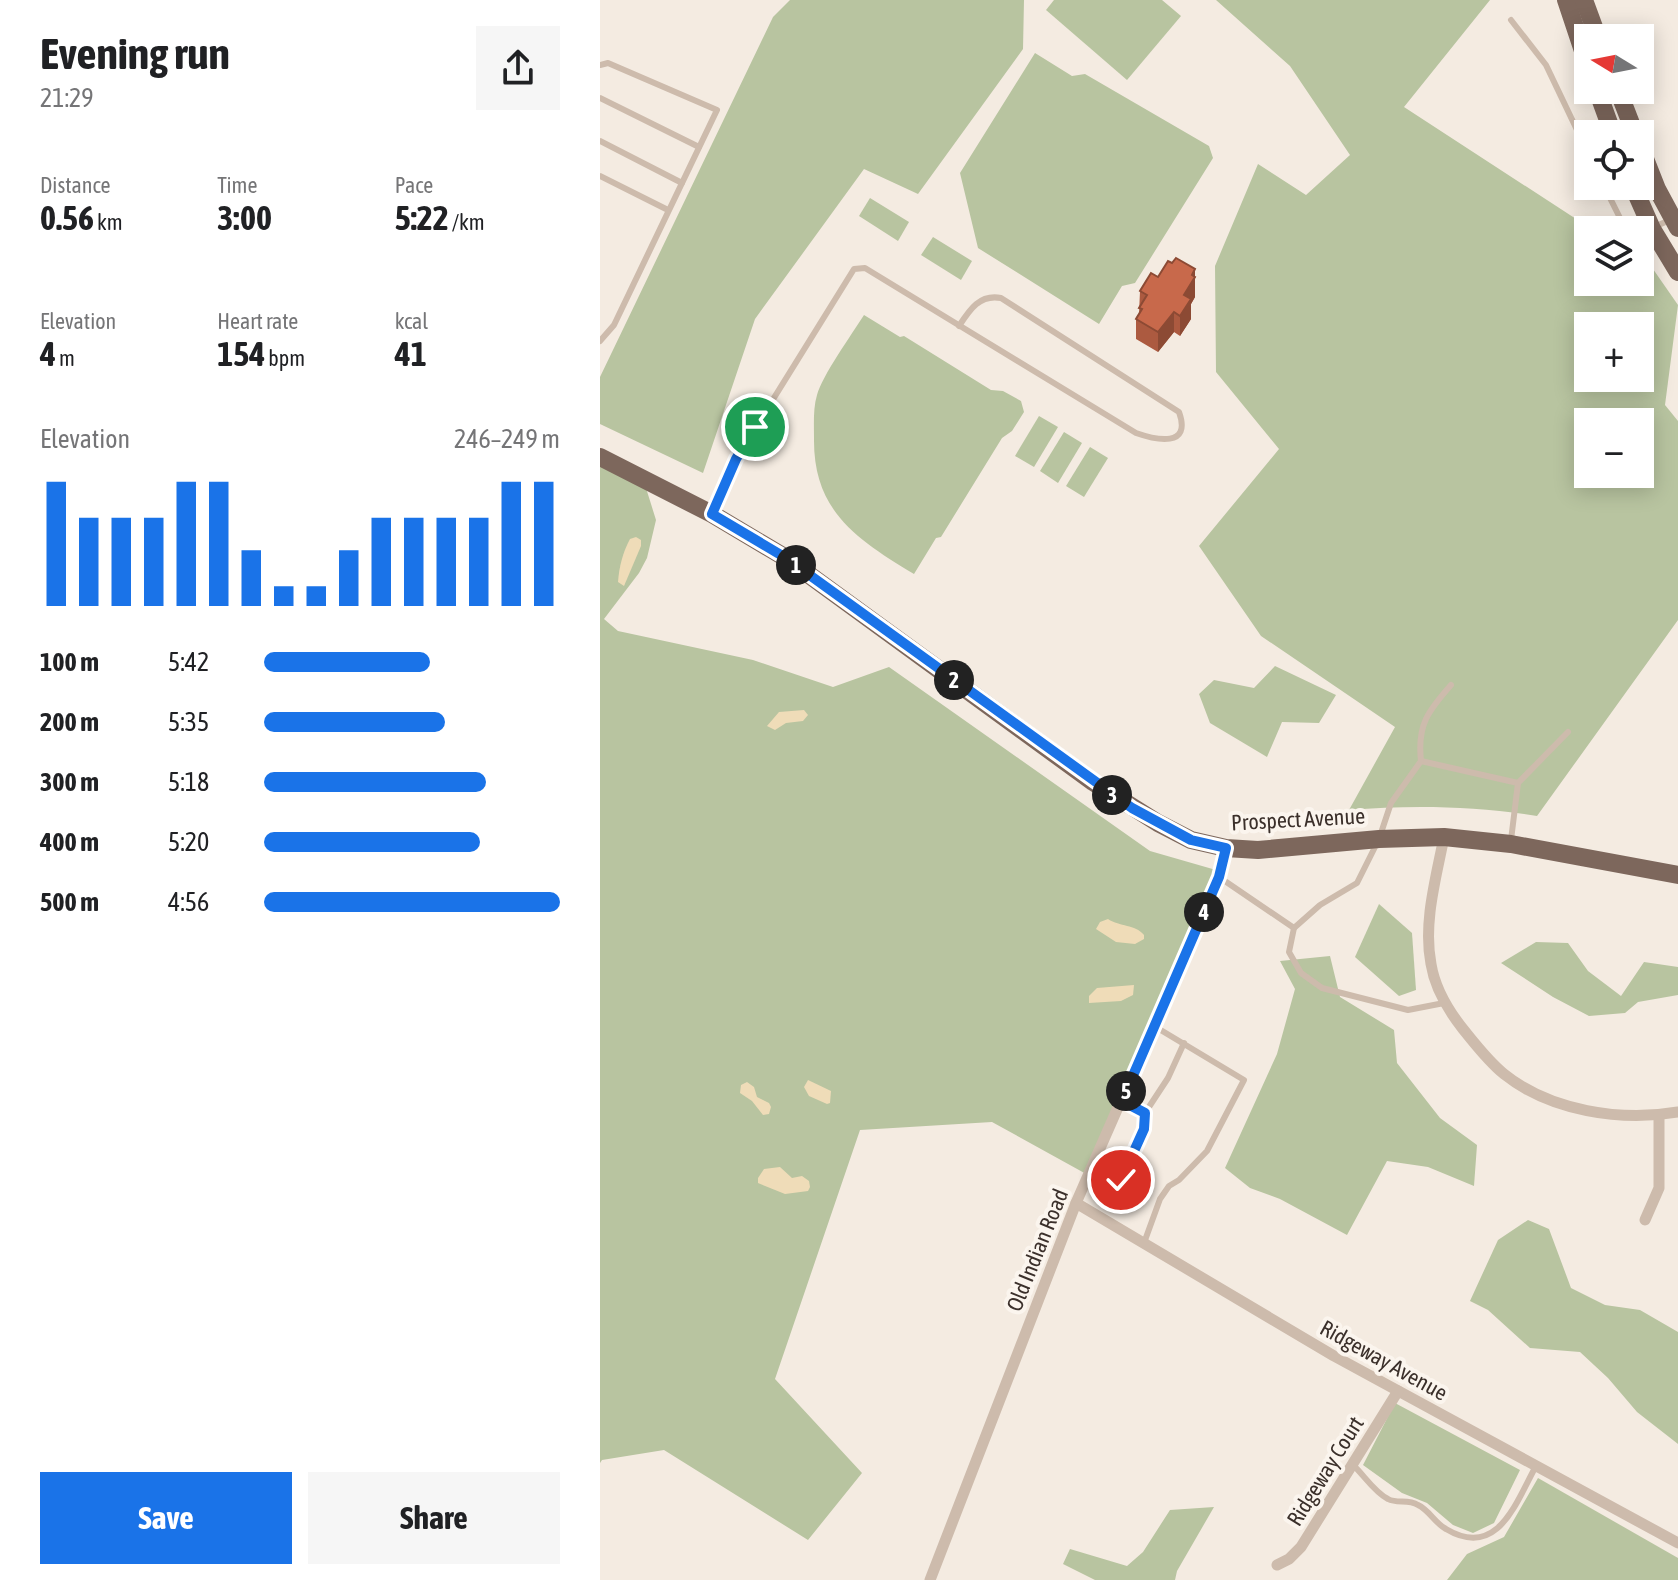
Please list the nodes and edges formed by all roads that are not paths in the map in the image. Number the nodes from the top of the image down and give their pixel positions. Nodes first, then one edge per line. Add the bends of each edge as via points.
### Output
1 (1566, 0) edge
2 (1584, 0) edge
3 (1511, 20) dead end
4 (1574, 24) edge
5 (1593, 24) edge
6 (600, 65) edge
7 (600, 98) edge
8 (1574, 124) edge
9 (600, 141) edge
10 (699, 147) junction
11 (600, 176) edge
12 (1654, 181) edge
13 (682, 183) junction
14 (668, 210) junction
15 (1675, 223) edge
16 (1654, 229) edge
17 (1654, 241) edge
18 (1678, 272) edge
19 (959, 326) junction
20 (600, 341) edge
21 (600, 457) edge
22 (712, 514) junction
23 (1451, 685) dead end
24 (1568, 732) dead end
25 (1421, 761) junction
26 (1518, 783) junction
27 (1444, 837) junction
28 (1379, 839) junction
29 (1511, 844) junction
30 (1226, 848) junction
31 (1678, 875) edge
32 (1219, 877) junction
33 (1294, 928) junction
34 (1444, 1003) junction
35 (1154, 1026) junction
36 (1184, 1043) junction
37 (1122, 1101) junction
38 (1678, 1112) edge
39 (1145, 1113) junction
40 (1659, 1116) junction
41 (1090, 1173) junction
42 (1076, 1203) junction
43 (1645, 1220) dead end
44 (1144, 1245) junction
45 (1398, 1391) junction
46 (1353, 1465) junction
47 (1536, 1466) junction
48 (1678, 1543) edge
49 (1277, 1565) dead end
50 (930, 1580) edge

1 - 4 main road
2 - 5 main road
3 - 8 lane via 1546,65
6 - 10 lane via 608,63 717,110
7 - 10 lane
9 - 13 lane
10 - 13 lane
11 - 14 lane
12 - 15 main road
13 - 14 lane
14 - 20 lane via 614,325
15 - 16 lane
17 - 18 main road
19 - 19 lane via 1136,433 1174,439 1181,428 1181,416 1168,404 1001,298 982,299
19 - 22 lane via 865,268 854,269 736,459
21 - 22 main road, Prospect Avenue
22 - 30 main road, Prospect Avenue via 786,558 1132,808 1191,840
23 - 25 lane via 1421,727
24 - 26 lane
25 - 26 lane
25 - 28 lane via 1391,803
26 - 29 lane
27 - 28 main road, Prospect Avenue
27 - 29 main road, Prospect Avenue
27 - 34 street via 1428,946
28 - 30 main road, Prospect Avenue
28 - 33 lane via 1357,883
29 - 31 main road, Prospect Avenue
30 - 32 street, Old Indian Road
32 - 33 lane
32 - 35 street, Old Indian Road
33 - 34 lane via 1289,952 1301,973 1322,988 1408,1010
34 - 40 street via 1489,1061 1526,1089 1589,1110
35 - 36 lane
35 - 37 street, Old Indian Road
36 - 39 lane
36 - 44 lane via 1244,1080 1207,1151 1160,1199
37 - 39 lane
37 - 41 street, Old Indian Road
38 - 40 street
39 - 41 lane via 1144,1129 1121,1180
40 - 43 street via 1659,1188
41 - 42 street, Old Indian Road
42 - 44 street, Ridgeway Avenue
42 - 50 street, Old Indian Road
44 - 45 street, Ridgeway Avenue
45 - 46 street, Ridgeway Court
45 - 47 street, Ridgeway Avenue
46 - 47 lane via 1386,1499 1418,1505 1442,1527 1466,1537 1489,1535 1506,1521
46 - 49 street, Ridgeway Court via 1301,1547
47 - 48 street, Ridgeway Avenue

